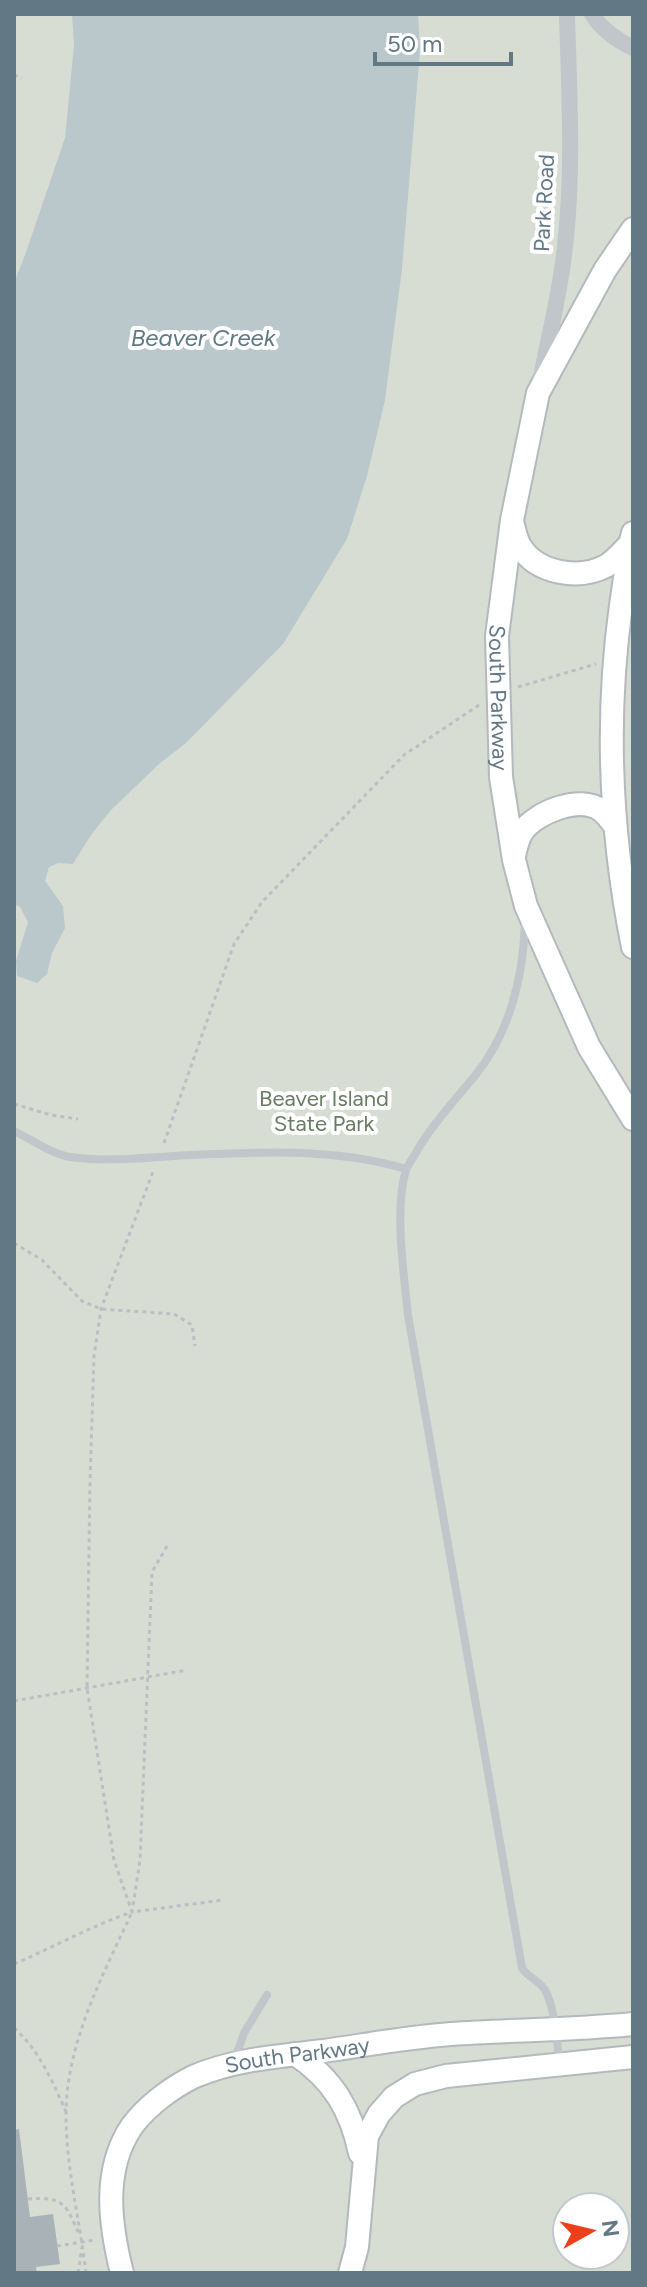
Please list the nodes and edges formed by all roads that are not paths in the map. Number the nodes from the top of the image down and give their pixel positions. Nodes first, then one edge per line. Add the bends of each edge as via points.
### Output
1 (567, 14) edge
2 (592, 14) edge
3 (633, 48) edge
4 (633, 229) edge
5 (538, 393) junction
6 (512, 520) junction
7 (632, 538) edge
8 (615, 826) junction
9 (514, 860) junction
10 (526, 906) junction
11 (633, 947) edge
12 (633, 1119) edge
13 (14, 1131) edge
14 (406, 1169) junction
15 (267, 1995) dead end
16 (633, 2024) edge
17 (555, 2029) junction
18 (295, 2054) junction
19 (633, 2057) edge
20 (233, 2065) junction
21 (559, 2066) junction
22 (363, 2168) junction
23 (122, 2273) edge
24 (350, 2273) edge

1 - 5 street, Park Road via 565,247
2 - 3 street
4 - 5 street, South Parkway
5 - 6 street, South Parkway
6 - 7 street via 530,557 550,570 576,574 610,564
6 - 9 street, South Parkway via 497,636 497,693 501,777
7 - 8 street via 614,659
8 - 9 street via 595,807 552,810 524,830
8 - 11 street
9 - 10 street, South Parkway
10 - 12 street, South Parkway via 589,1047
10 - 14 lane via 524,954 511,1011 483,1065 431,1128
13 - 14 lane via 66,1156 307,1152
14 - 17 lane via 403,1269 410,1327 522,1968 546,1991
15 - 20 lane via 244,2033
16 - 17 street, South Parkway
17 - 18 street, South Parkway via 448,2035
17 - 21 lane
18 - 20 street, South Parkway
18 - 22 street via 344,2104 355,2126
19 - 21 street
20 - 23 street, South Parkway via 194,2077 169,2092 131,2127 111,2187
21 - 22 street via 446,2076 415,2084 379,2114 367,2136
22 - 24 street

